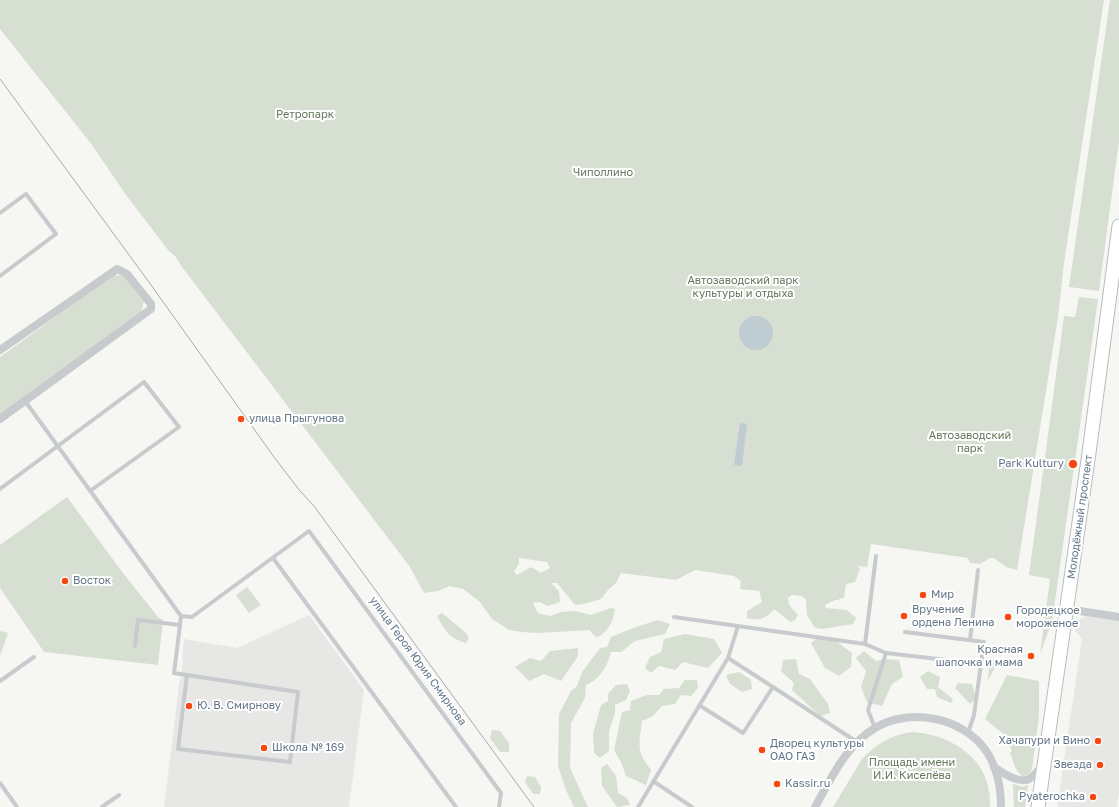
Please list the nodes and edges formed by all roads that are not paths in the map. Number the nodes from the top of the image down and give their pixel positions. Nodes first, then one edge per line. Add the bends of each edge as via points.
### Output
1 (0, 213) edge
2 (1119, 226) edge
3 (0, 276) edge
4 (1116, 279) edge
5 (1, 348) edge
6 (25, 401) junction
7 (0, 419) edge
8 (58, 446) junction
9 (0, 489) edge
10 (90, 491) junction
11 (876, 556) dead end
12 (273, 558) junction
13 (978, 570) dead end
14 (1067, 609) junction
15 (180, 616) junction
16 (674, 617) dead end
17 (1119, 617) edge
18 (180, 625) junction
19 (738, 626) junction
20 (905, 632) dead end
21 (970, 640) junction
22 (865, 644) junction
23 (135, 646) dead end
24 (886, 653) junction
25 (34, 656) dead end
26 (728, 658) junction
27 (981, 664) junction
28 (187, 675) junction
29 (0, 681) edge
30 (773, 687) junction
31 (699, 705) junction
32 (875, 728) junction
33 (968, 733) junction
34 (857, 742) junction
35 (1044, 763) junction
36 (994, 767) junction
37 (653, 782) junction
38 (0, 783) edge
39 (119, 795) dead end
40 (17, 807) edge
41 (102, 807) edge
42 (456, 807) edge
43 (499, 807) edge
44 (638, 807) edge
45 (692, 807) edge
46 (815, 807) edge
47 (1001, 807) edge
48 (1038, 807) edge

1 - 3 lane via 26,194 56,234
2 - 4 main road, Молодёжный проспект
4 - 14 main road, Молодёжный проспект
5 - 6 street via 117,269 127,274 151,304 151,309
6 - 7 street
6 - 8 lane
8 - 9 lane
8 - 10 lane
8 - 10 lane via 144,382 179,428
10 - 15 lane
11 - 22 lane
12 - 15 lane via 192,617
12 - 42 lane
12 - 43 lane, улица Героя Юрия Смирнова via 309,531 502,793
13 - 21 lane
14 - 17 street
14 - 35 main road, Молодёжный проспект
15 - 18 lane
16 - 19 lane
18 - 23 lane via 138,620
18 - 28 lane via 174,673
19 - 22 lane
19 - 26 lane
20 - 21 lane
21 - 27 lane via 984,642
22 - 24 lane
24 - 27 lane
24 - 32 lane via 868,710
25 - 29 lane
26 - 30 lane
26 - 31 lane
27 - 33 lane via 974,714
28 - 28 lane via 298,692 290,762 178,749
30 - 31 lane via 743,733
30 - 34 lane
31 - 37 lane
32 - 33 street via 899,718 916,717 946,722
32 - 34 street
33 - 36 street via 978,740
34 - 46 street via 845,756
35 - 36 street via 1028,780 1012,778
35 - 48 main road, Молодёжный проспект
36 - 47 street via 999,781
37 - 44 lane
37 - 45 lane
38 - 40 lane
39 - 41 lane

